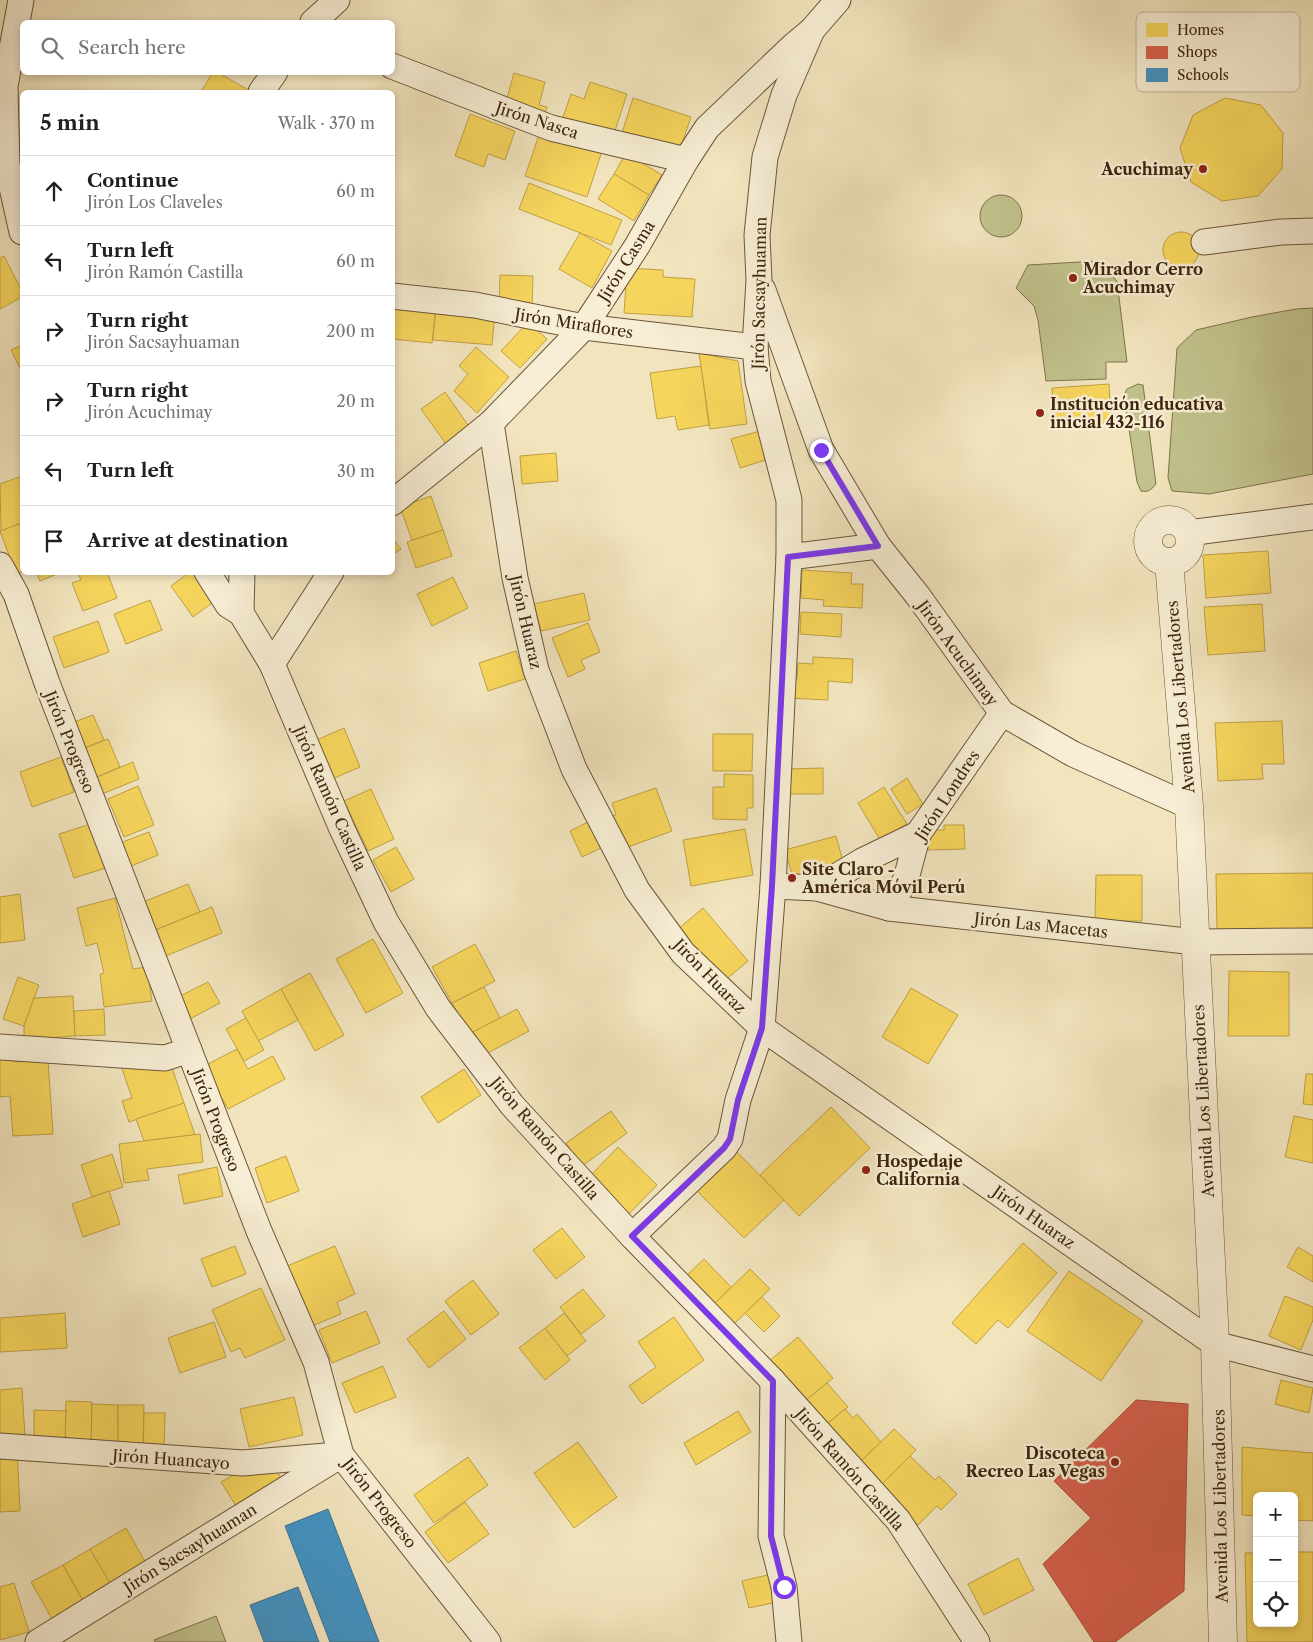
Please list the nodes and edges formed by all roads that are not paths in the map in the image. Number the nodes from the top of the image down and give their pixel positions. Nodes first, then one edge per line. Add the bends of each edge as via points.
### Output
1 (21, 0) edge
2 (337, 0) edge
3 (838, 0) edge
4 (315, 20) edge
5 (812, 30) junction
6 (395, 67) edge
7 (273, 75) edge
8 (262, 90) edge
9 (686, 160) junction
10 (20, 223) edge
11 (1313, 231) edge
12 (1204, 242) dead end
13 (759, 280) junction
14 (395, 296) edge
15 (584, 327) junction
16 (755, 347) junction
17 (491, 423) junction
18 (395, 501) edge
19 (1313, 517) edge
20 (1188, 533) junction
21 (878, 546) junction
22 (788, 557) junction
23 (1169, 562) junction
24 (0, 565) edge
25 (208, 575) edge
26 (242, 575) edge
27 (329, 575) edge
28 (241, 613) junction
29 (272, 664) junction
30 (1002, 713) junction
31 (1189, 806) junction
32 (918, 834) junction
33 (772, 886) junction
34 (817, 888) junction
35 (889, 908) junction
36 (1313, 941) edge
37 (1195, 942) junction
38 (762, 1028) junction
39 (0, 1047) edge
40 (189, 1050) junction
41 (632, 1236) junction
42 (1215, 1344) junction
43 (1313, 1369) edge
44 (773, 1381) junction
45 (0, 1446) edge
46 (341, 1455) junction
47 (38, 1642) edge
48 (488, 1642) edge
49 (789, 1642) edge
50 (977, 1642) edge
51 (1223, 1642) edge

1 - 10 street via 5,86 7,165
2 - 4 street
3 - 5 street, Jirón Casma
5 - 9 street, Jirón Casma via 707,128
5 - 13 street, Jirón Sacsayhuaman via 784,95 765,157 757,235
6 - 9 street, Jirón Nasca via 551,128
7 - 8 street
9 - 15 street, Jirón Casma via 637,246
11 - 12 street
13 - 16 street, Jirón Sacsayhuaman
13 - 21 street, Jirón Acuchimay via 821,450
14 - 15 street, Jirón Miraflores via 475,305
15 - 16 street, Jirón Miraflores
15 - 17 street, Jirón Casma
16 - 22 street, Jirón Sacsayhuaman via 758,381 789,500
17 - 18 street, Jirón Casma
17 - 38 street, Jirón Huaraz via 515,578 536,670 574,769 637,890 683,953
19 - 20 street
20 - 23 street via 1188,550
20 - 23 street via 1183,525 1165,520 1150,530 1147,539 1153,555
21 - 22 street
21 - 30 street, Jirón Acuchimay
22 - 33 street, Jirón Sacsayhuaman
23 - 31 street, Avenida Los Libertadores
24 - 40 street, Jirón Progreso via 16,594 46,683
25 - 28 street, Jirón Ramón Castilla via 228,605
26 - 28 street
27 - 29 street
28 - 29 street, Jirón Ramón Castilla
29 - 41 street, Jirón Ramón Castilla via 342,829 386,922 438,1008 512,1105
30 - 31 street, Jirón Acuchimay via 1073,754
30 - 32 street, Jirón Londres
31 - 37 street, Avenida Los Libertadores
32 - 34 street via 862,860
32 - 35 street, Jirón Londres via 906,879
33 - 34 street, Jirón Las Macetas
33 - 38 street, Jirón Sacsayhuaman
34 - 35 street, Jirón Las Macetas
35 - 37 street, Jirón Las Macetas
36 - 37 street, Jirón Las Macetas
37 - 42 street, Avenida Los Libertadores
38 - 41 street, Jirón Sacsayhuaman via 727,1143
38 - 42 street, Jirón Huaraz
39 - 40 street via 165,1058
40 - 46 street, Jirón Progreso via 259,1231 316,1362
41 - 44 street, Jirón Ramón Castilla
42 - 43 street, Jirón Huaraz
42 - 51 street, Avenida Los Libertadores
44 - 49 street via 771,1536 784,1587
44 - 50 street, Jirón Ramón Castilla via 898,1520
45 - 46 street, Jirón Huancayo via 243,1463
46 - 47 street, Jirón Sacsayhuaman
46 - 48 street, Jirón Progreso

